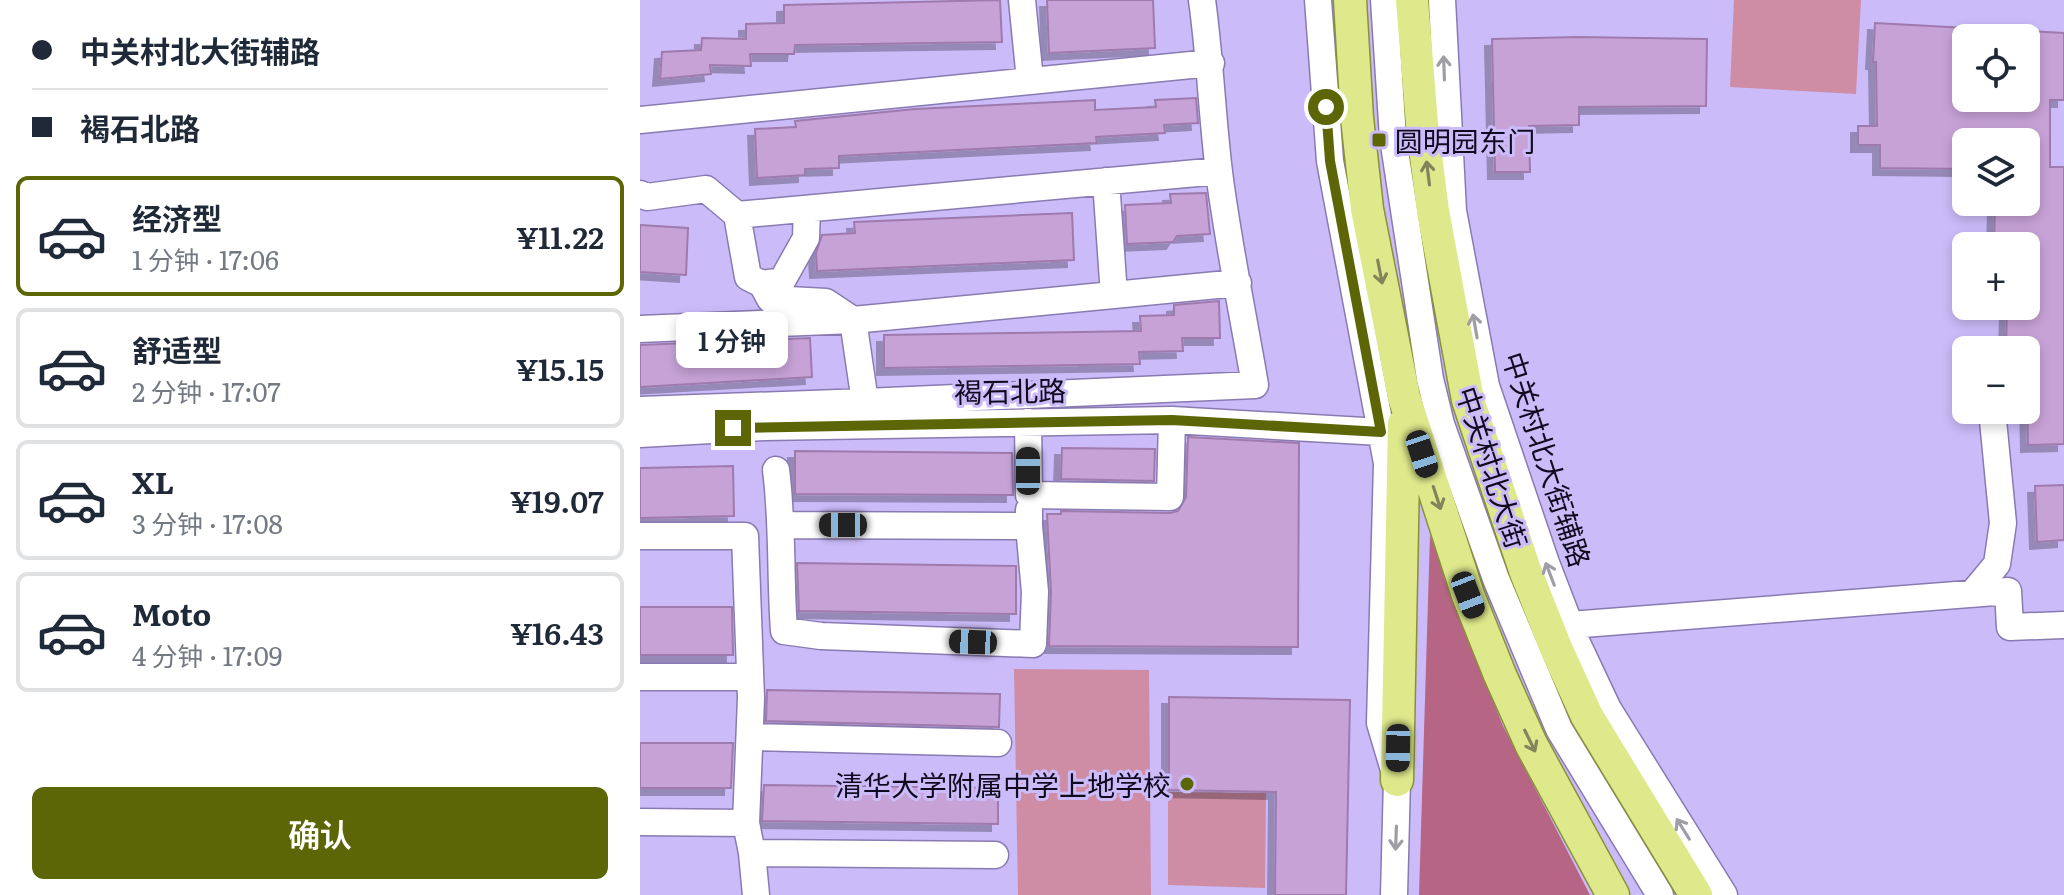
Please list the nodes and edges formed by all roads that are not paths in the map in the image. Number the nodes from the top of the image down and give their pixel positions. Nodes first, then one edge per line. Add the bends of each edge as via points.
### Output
1 (1022, 0) edge
2 (1202, 0) edge
3 (1318, 0) edge
4 (1350, 0) edge
5 (1384, 0) edge
6 (1412, 0) edge
7 (1442, 0) edge
8 (1211, 63) junction
9 (1030, 80) junction
10 (640, 120) edge
11 (1219, 171) junction
12 (1106, 181) junction
13 (640, 194) edge
14 (807, 209) junction
15 (737, 215) junction
16 (1238, 283) junction
17 (762, 284) junction
18 (1114, 295) junction
19 (853, 320) junction
20 (640, 329) edge
21 (1404, 397) junction
22 (865, 402) junction
23 (640, 410) edge
24 (1172, 420) junction
25 (1028, 422) junction
26 (1993, 424) edge
27 (1381, 432) junction
28 (640, 434) edge
29 (776, 470) dead end
30 (1029, 495) junction
31 (781, 525) junction
32 (1029, 526) junction
33 (640, 536) edge
34 (1972, 594) junction
35 (1570, 625) junction
36 (2064, 625) edge
37 (640, 677) edge
38 (750, 677) junction
39 (750, 737) junction
40 (998, 743) dead end
41 (1397, 780) junction
42 (640, 822) edge
43 (746, 823) junction
44 (752, 853) junction
45 (995, 855) dead end
46 (756, 895) edge
47 (1394, 895) edge
48 (1613, 895) edge
49 (1660, 895) edge
50 (1696, 895) edge
51 (1724, 895) edge

1 - 9 street
2 - 8 street
3 - 27 street via 1330,161
4 -> 21 main road via 1367,209
5 - 49 street, 中关村北大街 via 1393,138 1441,424 1496,579 1559,729
50 -> 6 main road, 中关村北大街 via 1587,716 1525,570 1468,400 1433,211
35 -> 7 street, 中关村北大街辅路 via 1486,386 1453,211
8 - 9 street
8 - 11 street
9 - 10 street
11 - 12 street
11 - 16 street
12 - 14 street
12 - 18 street
13 - 15 street via 706,189
14 - 15 street
14 - 17 street via 806,238 782,281
15 - 17 street via 748,277
16 - 18 street
16 - 22 street via 1255,385
17 - 19 street via 770,299 826,302
18 - 19 street
19 - 20 street
19 - 22 street
21 - 41 main road
21 -> 48 main road via 1468,595 1500,675
22 - 23 street
24 - 25 street, 褐石北路
24 - 27 street, 褐石北路
24 - 30 street via 1170,497
25 - 28 street, 褐石北路
25 - 30 street
26 - 34 street via 2003,523 1997,564
27 - 41 street via 1387,463 1380,723
29 - 31 street
30 - 32 street
31 - 32 street
31 - 32 street via 784,631 1033,644
33 - 38 street via 745,536
34 - 35 street
34 - 36 street via 2008,591 2010,627
51 -> 35 street, 中关村北大街辅路 via 1608,709
37 - 38 street
38 - 39 street
39 - 40 street
39 - 43 street
41 -> 47 street
42 - 43 street
43 - 44 street
44 - 45 street
44 - 46 street

